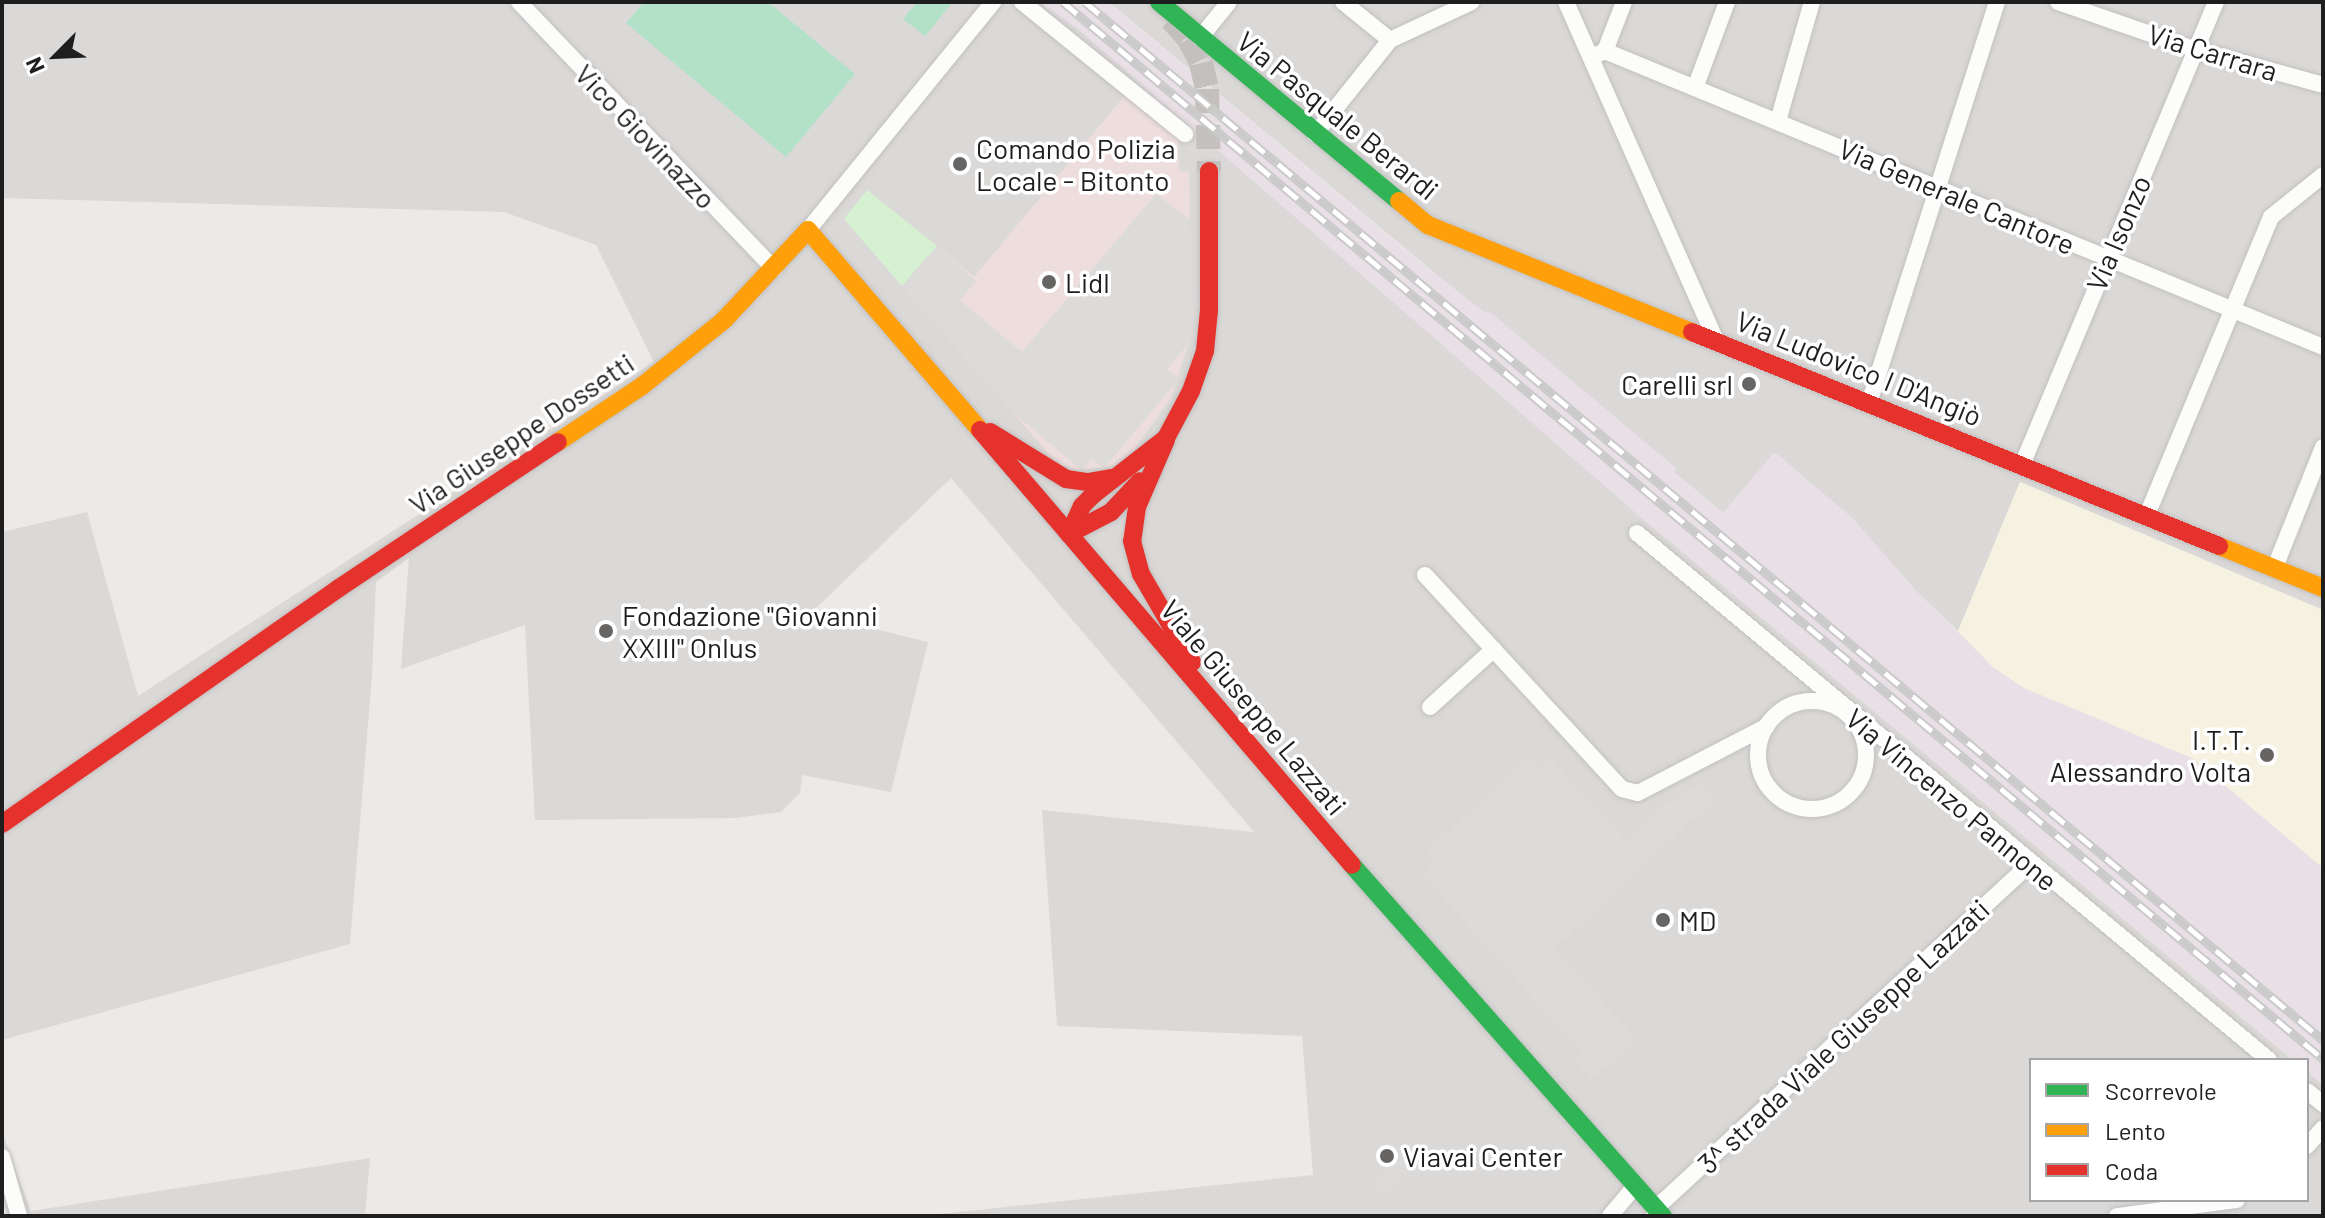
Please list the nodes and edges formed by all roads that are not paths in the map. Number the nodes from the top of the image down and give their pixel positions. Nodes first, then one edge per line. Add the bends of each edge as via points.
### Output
1 (519, 2) edge
2 (993, 2) edge
3 (1022, 2) edge
4 (1159, 2) edge
5 (1229, 2) edge
6 (1343, 2) edge
7 (1472, 2) edge
8 (1566, 2) edge
9 (1624, 2) edge
10 (1727, 2) edge
11 (1812, 2) edge
12 (1997, 2) edge
13 (2058, 2) edge
14 (2216, 2) edge
15 (1200, 38) junction
16 (1390, 40) junction
17 (2197, 50) junction
18 (1598, 54) junction
19 (2323, 85) edge
20 (1695, 88) junction
21 (1778, 121) junction
22 (1185, 134) dead end
23 (1315, 134) junction
24 (1209, 171) tunnel mouth
25 (2323, 175) edge
26 (1938, 189) junction
27 (808, 230) junction
28 (2107, 258) junction
29 (774, 269) junction
30 (2233, 309) junction
31 (1716, 341) junction
32 (2323, 347) edge
33 (1869, 403) junction
34 (971, 421) junction
35 (1166, 438) junction
36 (2323, 447) edge
37 (2022, 465) junction
38 (1120, 476) junction
39 (2147, 515) junction
40 (1637, 533) dead end
41 (1069, 534) junction
42 (2275, 567) junction
43 (1425, 575) dead end
44 (2323, 588) edge
45 (1494, 649) junction
46 (1430, 707) dead end
47 (1219, 710) junction
48 (1845, 711) junction
49 (1767, 726) junction
50 (2, 824) edge
51 (2030, 864) junction
52 (2267, 1058) edge
53 (2323, 1128) edge
54 (2309, 1144) edge
55 (2, 1157) edge
56 (1636, 1185) junction
57 (2222, 1202) edge
58 (1658, 1213) edge
59 (19, 1216) edge
60 (1610, 1216) edge
61 (2117, 1216) edge

1 - 29 street, Vico Giovinazzo
2 - 27 street, Via Giuseppe Dossetti
3 - 22 street
4 - 15 street, Via Pasquale Berardi
5 - 15 street
6 - 16 street
7 - 16 street
8 - 18 street, Via Ludovico I D'Angiò
9 - 18 street
10 - 20 street
11 - 21 street
12 - 26 street
13 - 17 street, Via Carrara
14 - 17 street, Via Isonzo
15 - 23 street, Via Pasquale Berardi
16 - 23 street
17 - 19 street, Via Carrara
17 - 28 street, Via Isonzo
18 - 20 street, Via Generale Cantore
18 - 31 street, Via Ludovico I D'Angiò
20 - 21 street, Via Generale Cantore
21 - 26 street, Via Generale Cantore
23 - 31 street, Via Pasquale Berardi via 1428,225
24 - 35 street via 1205,351
25 - 30 street via 2271,217
26 - 28 street, Via Generale Cantore
26 - 33 street
27 - 29 street, Via Giuseppe Dossetti
27 - 34 street, Viale Giuseppe Lazzati
28 - 30 street, Via Generale Cantore
28 - 37 street, Via Isonzo
29 - 50 street, Via Giuseppe Dossetti via 694,347 642,386 339,588
30 - 32 street, Via Generale Cantore
30 - 39 street
31 - 33 street, Via Ludovico I D'Angiò
33 - 37 street, Via Ludovico I D'Angiò
34 - 38 street via 1066,479 1088,482
34 - 41 street, Viale Giuseppe Lazzati
35 - 38 street
35 - 41 street via 1134,491 1097,522
35 - 47 street via 1137,507 1132,541 1141,574
36 - 42 street
37 - 39 street, Via Ludovico I D'Angiò
38 - 41 street via 1082,506
39 - 42 street, Via Ludovico I D'Angiò
40 - 48 street, Via Vincenzo Pannone
41 - 47 street, Viale Giuseppe Lazzati
42 - 44 street, Via Ludovico I D'Angiò
43 - 45 street
45 - 46 street
45 - 49 street via 1622,789 1638,793
47 - 56 street, Viale Giuseppe Lazzati
48 - 49 street via 1810,701 1793,704
48 - 49 street via 1864,742 1866,761 1860,779 1842,799 1816,809 1784,801 1766,782 1758,758
48 - 51 street, Via Vincenzo Pannone
51 - 52 street, Via Vincenzo Pannone
51 - 58 street, 3^ strada Viale Giuseppe Lazzati
53 - 54 street
55 - 59 street
56 - 58 street, Viale Giuseppe Lazzati
56 - 60 street
57 - 61 street

